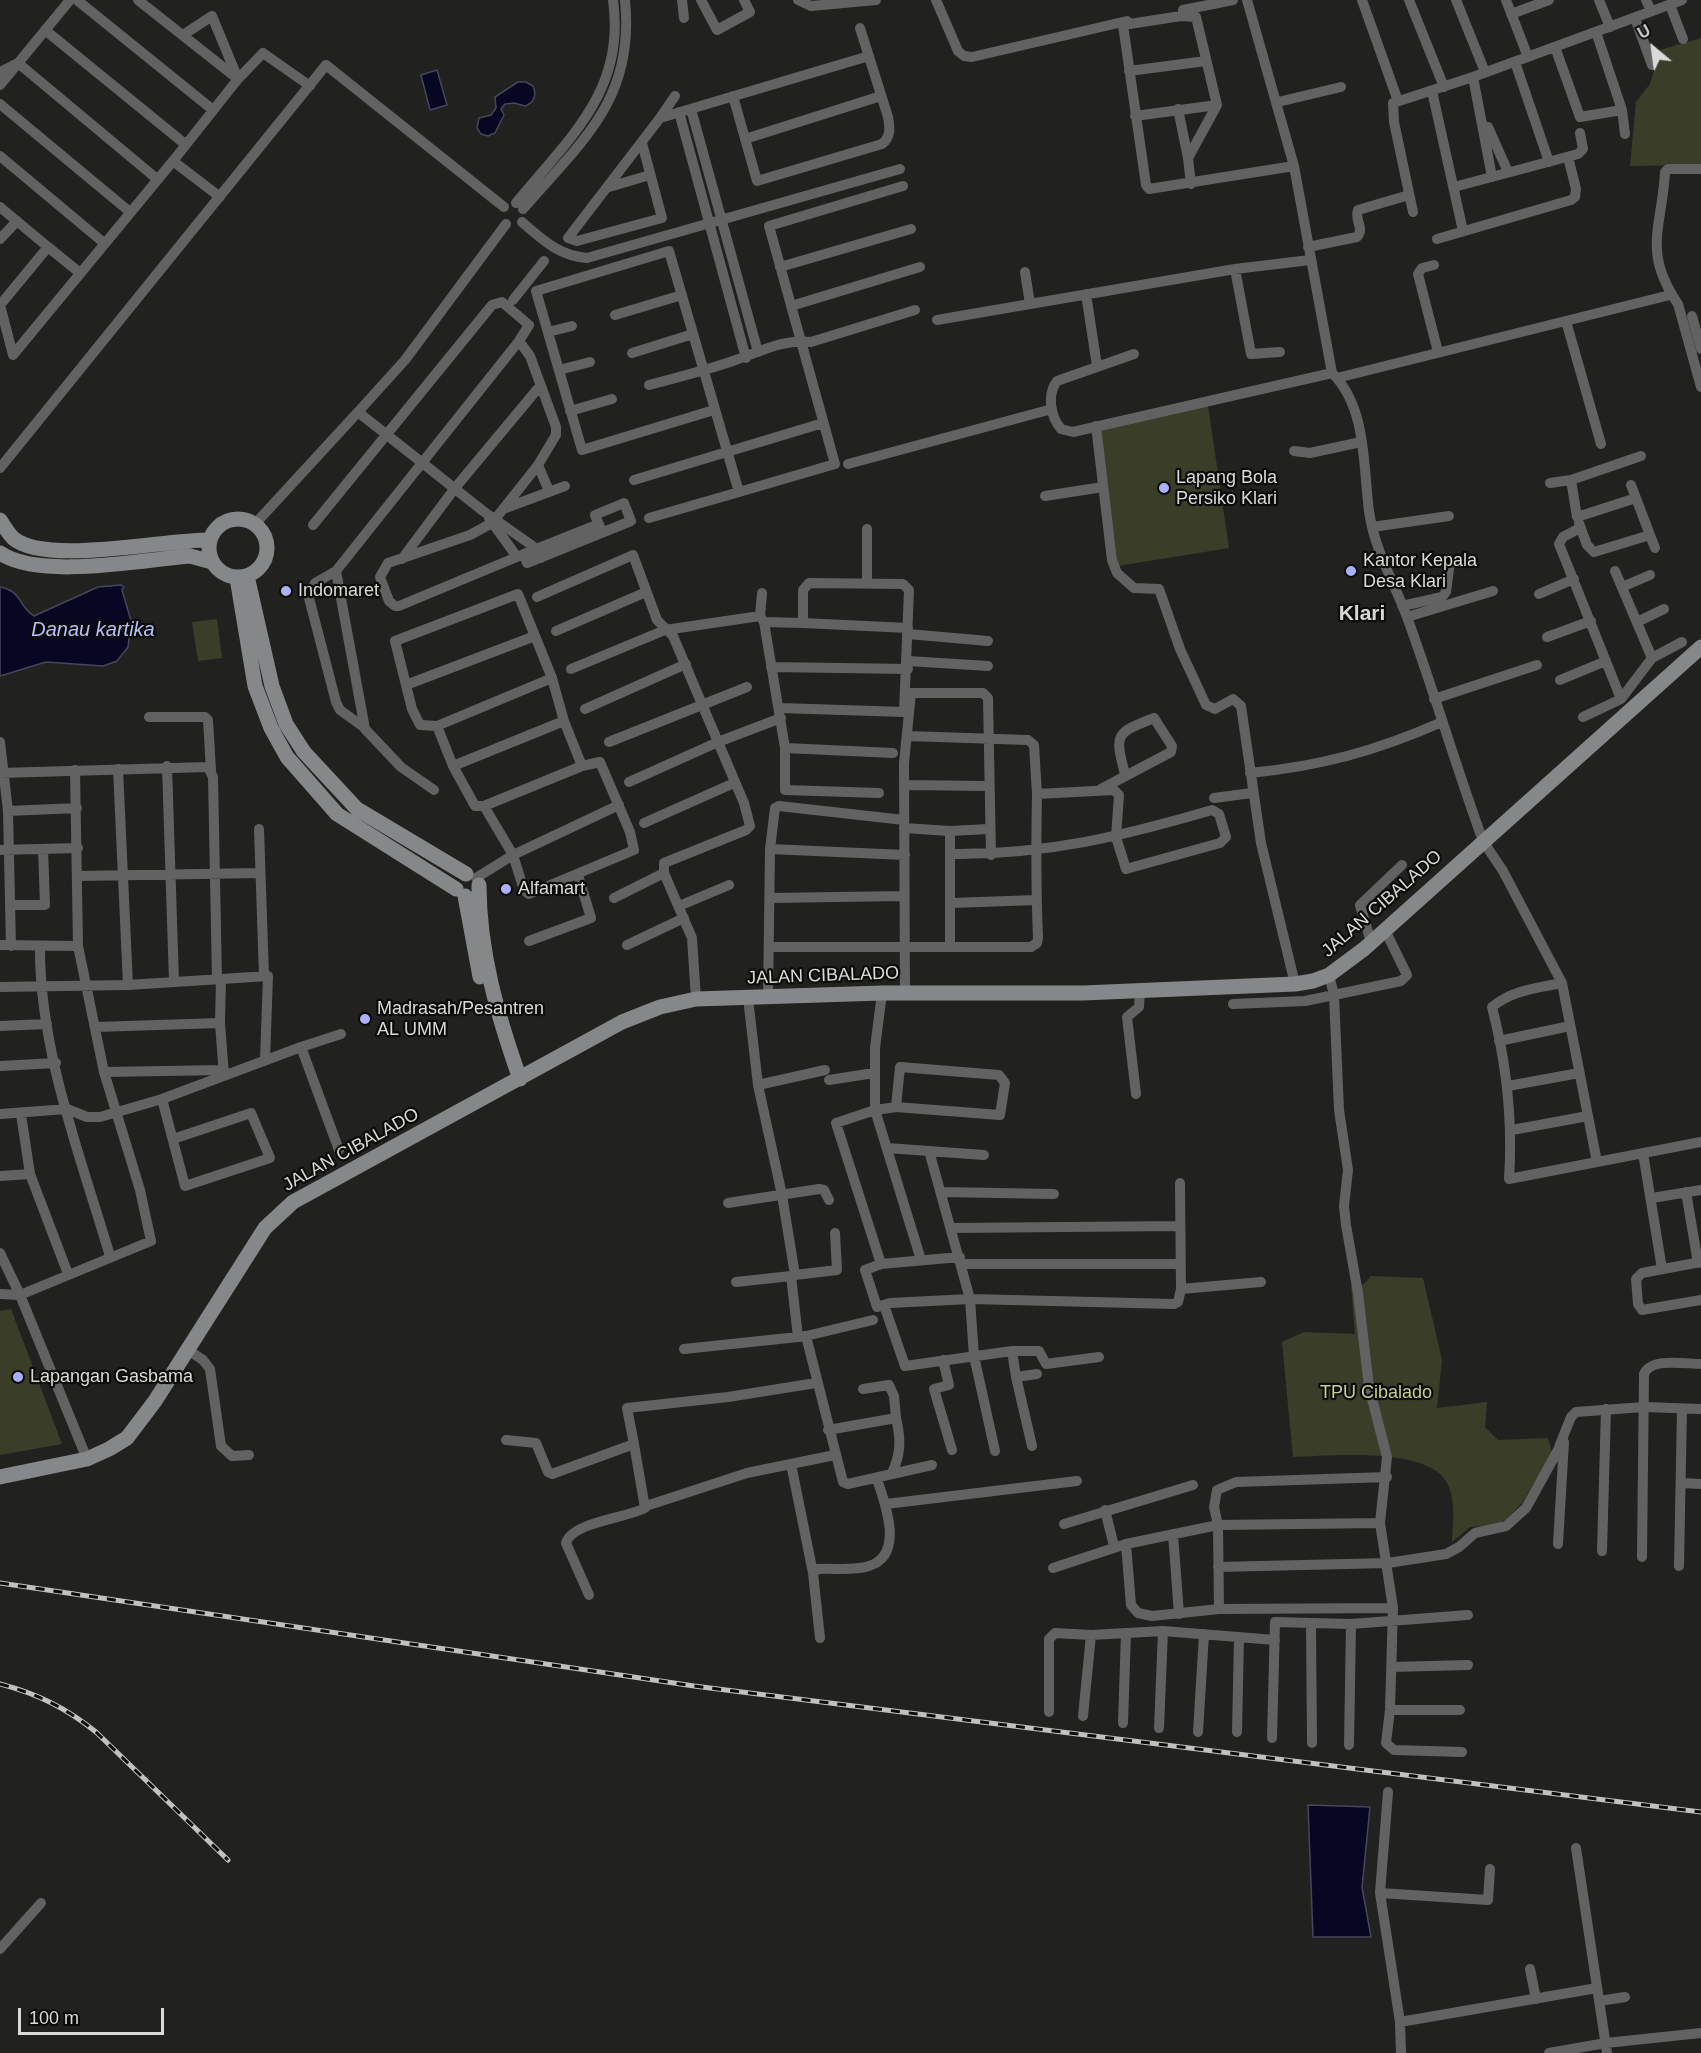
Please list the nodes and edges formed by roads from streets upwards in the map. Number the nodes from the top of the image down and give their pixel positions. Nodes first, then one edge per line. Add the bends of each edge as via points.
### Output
1 (70, 0) edge
2 (77, 0) edge
3 (138, 0) edge
4 (613, 0) edge
5 (625, 0) edge
6 (682, 0) edge
7 (701, 0) edge
8 (744, 0) edge
9 (798, 0) edge
10 (876, 0) edge
11 (936, 0) edge
12 (1233, 0) edge
13 (1247, 0) edge
14 (1362, 0) edge
15 (1409, 0) edge
16 (1456, 0) edge
17 (1506, 0) edge
18 (1549, 0) edge
19 (1599, 0) edge
20 (1646, 0) edge
21 (1682, 0) edge
22 (1670, 5) junction
23 (1651, 11) junction
24 (1511, 14) junction
25 (684, 18) dead end
26 (1635, 18) junction
27 (1122, 24) junction
28 (1610, 27) junction
29 (860, 28) dead end
30 (45, 30) junction
31 (1596, 32) junction
32 (183, 35) junction
33 (1683, 39) dead end
34 (1555, 47) junction
35 (869, 56) junction
36 (1527, 57) junction
37 (1206, 60) junction
38 (1515, 62) junction
39 (18, 63) junction
40 (1652, 65) dead end
41 (1129, 70) junction
42 (0, 72) edge
43 (1485, 72) junction
44 (1473, 77) junction
45 (238, 79) junction
46 (0, 85) edge
47 (310, 86) junction
48 (1341, 87) dead end
49 (1444, 87) junction
50 (1432, 91) junction
51 (675, 96) dead end
52 (733, 96) junction
53 (881, 96) junction
54 (1398, 101) junction
55 (1278, 102) junction
56 (0, 104) edge
57 (1217, 105) junction
58 (691, 109) junction
59 (1178, 109) junction
60 (213, 110) junction
61 (1622, 110) junction
62 (679, 112) junction
63 (1482, 113) junction
64 (1136, 116) junction
65 (660, 118) junction
66 (1580, 133) dead end
67 (1625, 134) dead end
68 (745, 139) junction
69 (642, 143) junction
70 (185, 144) junction
71 (0, 156) edge
72 (561, 157) junction
73 (1568, 157) junction
74 (1188, 158) junction
75 (172, 161) junction
76 (1549, 162) junction
77 (1294, 166) junction
78 (900, 169) dead end
79 (1701, 169) edge
80 (1508, 172) junction
81 (650, 175) junction
82 (1492, 177) junction
83 (157, 179) junction
84 (1191, 184) junction
85 (903, 186) dead end
86 (608, 187) junction
87 (1454, 187) junction
88 (1409, 195) junction
89 (220, 197) junction
90 (520, 206) junction
91 (0, 207) edge
92 (504, 207) junction
93 (130, 212) junction
94 (1413, 212) dead end
95 (722, 220) junction
96 (17, 221) junction
97 (522, 222) junction
98 (506, 224) junction
99 (709, 224) junction
100 (911, 229) dead end
101 (1463, 231) junction
102 (0, 237) edge
103 (1437, 238) dead end
104 (104, 243) junction
105 (48, 247) junction
106 (1308, 247) junction
107 (1310, 260) junction
108 (544, 261) dead end
109 (1434, 265) dead end
110 (780, 267) junction
111 (920, 267) dead end
112 (1235, 269) junction
113 (1025, 272) dead end
114 (80, 273) junction
115 (529, 279) junction
116 (543, 289) junction
117 (1086, 294) junction
118 (682, 295) junction
119 (1670, 295) junction
120 (513, 300) dead end
121 (1030, 304) junction
122 (791, 306) junction
123 (915, 310) dead end
124 (615, 315) dead end
125 (1692, 316) dead end
126 (937, 320) dead end
127 (1566, 321) junction
128 (572, 326) dead end
129 (548, 332) junction
130 (693, 334) junction
131 (519, 341) junction
132 (801, 341) junction
133 (1701, 349) edge
134 (759, 352) junction
135 (1280, 352) dead end
136 (1438, 352) junction
137 (632, 353) dead end
138 (1134, 354) dead end
139 (746, 357) junction
140 (590, 362) dead end
141 (1097, 366) junction
142 (559, 370) junction
143 (703, 371) junction
144 (1334, 376) junction
145 (649, 385) dead end
146 (540, 387) junction
147 (1701, 387) edge
148 (612, 399) dead end
149 (1052, 409) junction
150 (714, 410) junction
151 (570, 411) junction
152 (358, 412) junction
153 (823, 423) junction
154 (1096, 426) junction
155 (386, 432) junction
156 (1361, 442) junction
157 (1601, 444) dead end
158 (1294, 451) dead end
159 (726, 453) junction
160 (1641, 456) dead end
161 (422, 462) junction
162 (848, 464) dead end
163 (538, 465) junction
164 (0, 468) edge
165 (634, 480) dead end
166 (1571, 480) junction
167 (1550, 483) dead end
168 (1631, 485) dead end
169 (565, 486) dead end
170 (1103, 487) junction
171 (455, 488) junction
172 (549, 491) junction
173 (739, 492) junction
174 (1045, 496) dead end
175 (1636, 498) junction
176 (1449, 516) dead end
177 (497, 517) junction
178 (1577, 517) junction
179 (649, 518) dead end
180 (0, 520) edge
181 (255, 524) junction
182 (313, 525) dead end
183 (1372, 527) junction
184 (601, 528) dead end
185 (1580, 528) junction
186 (867, 529) dead end
187 (1650, 535) junction
188 (210, 540) junction
189 (1654, 548) dead end
190 (0, 553) edge
191 (539, 553) junction
192 (520, 556) junction
193 (402, 559) junction
194 (212, 562) junction
195 (1449, 569) dead end
196 (336, 571) junction
197 (1616, 571) dead end
198 (1650, 575) dead end
199 (242, 577) junction
200 (1574, 579) junction
201 (867, 584) junction
202 (1622, 587) junction
203 (1493, 591) dead end
204 (646, 592) junction
205 (762, 593) dead end
206 (1539, 594) dead end
207 (537, 597) dead end
208 (1664, 609) dead end
209 (1405, 612) junction
210 (762, 619) junction
211 (1591, 621) junction
212 (1637, 622) junction
213 (803, 623) junction
214 (665, 630) junction
215 (556, 631) dead end
216 (908, 631) junction
217 (535, 636) junction
218 (1547, 638) dead end
219 (988, 641) dead end
220 (1682, 642) dead end
221 (1701, 647) edge
222 (1652, 658) junction
223 (1606, 661) junction
224 (686, 664) junction
225 (908, 665) junction
226 (1537, 665) dead end
227 (988, 666) dead end
228 (771, 667) junction
229 (570, 669) dead end
230 (552, 678) junction
231 (1560, 680) dead end
232 (406, 685) junction
233 (747, 687) dead end
234 (1434, 699) junction
235 (1621, 699) junction
236 (701, 703) junction
237 (585, 709) dead end
238 (780, 713) junction
239 (149, 717) dead end
240 (1583, 717) dead end
241 (564, 721) junction
242 (1442, 722) junction
243 (437, 726) junction
244 (365, 729) junction
245 (907, 736) junction
246 (989, 741) junction
247 (0, 742) edge
248 (609, 742) dead end
249 (718, 742) junction
250 (785, 748) junction
251 (893, 753) dead end
252 (166, 766) junction
253 (453, 766) junction
254 (582, 766) junction
255 (75, 770) junction
256 (118, 770) junction
257 (211, 770) junction
258 (3, 773) edge
259 (1250, 773) junction
260 (1125, 774) junction
261 (629, 782) dead end
262 (735, 783) junction
263 (904, 785) junction
264 (988, 786) junction
265 (434, 790) dead end
266 (1099, 790) junction
267 (879, 793) dead end
268 (1252, 793) junction
269 (1037, 794) junction
270 (1214, 798) dead end
271 (619, 805) junction
272 (483, 806) junction
273 (77, 808) junction
274 (8, 811) junction
275 (644, 823) dead end
276 (904, 824) junction
277 (259, 829) dead end
278 (989, 830) junction
279 (950, 831) junction
280 (1116, 837) junction
281 (1483, 841) junction
282 (78, 848) junction
283 (43, 849) junction
284 (770, 849) junction
285 (5, 850) edge
286 (1037, 851) junction
287 (513, 855) junction
288 (905, 855) junction
289 (951, 855) junction
290 (991, 855) junction
291 (1402, 865) dead end
292 (260, 873) junction
293 (664, 873) junction
294 (168, 874) junction
295 (216, 874) junction
296 (124, 875) junction
297 (578, 875) junction
298 (78, 876) junction
299 (473, 879) junction
300 (729, 885) dead end
301 (461, 892) junction
302 (904, 896) junction
303 (614, 898) dead end
304 (770, 898) junction
305 (1036, 900) junction
306 (952, 903) junction
307 (12, 905) junction
308 (679, 906) junction
309 (684, 918) junction
310 (1388, 936) junction
311 (529, 941) dead end
312 (1371, 942) junction
313 (627, 945) dead end
314 (904, 945) junction
315 (950, 945) junction
316 (5, 946) edge
317 (40, 946) junction
318 (78, 946) junction
319 (770, 947) junction
320 (264, 976) junction
321 (219, 980) junction
322 (174, 982) junction
323 (1562, 983) junction
324 (85, 984) junction
325 (1295, 984) junction
326 (40, 985) junction
327 (128, 985) junction
328 (1331, 985) junction
329 (0, 987) edge
330 (882, 993) junction
331 (905, 994) junction
332 (1140, 996) junction
333 (768, 998) junction
334 (696, 999) junction
335 (1233, 1004) dead end
336 (749, 1005) junction
337 (220, 1023) junction
338 (47, 1024) junction
339 (0, 1026) edge
340 (1570, 1026) junction
341 (95, 1027) junction
342 (341, 1034) dead end
343 (1498, 1041) junction
344 (301, 1047) junction
345 (265, 1060) junction
346 (56, 1063) junction
347 (0, 1066) edge
348 (104, 1072) junction
349 (224, 1073) junction
350 (874, 1073) junction
351 (1580, 1073) junction
352 (516, 1081) junction
353 (758, 1085) junction
354 (1508, 1086) junction
355 (1136, 1094) dead end
356 (162, 1099) junction
357 (896, 1107) junction
358 (67, 1109) junction
359 (875, 1110) junction
360 (117, 1112) junction
361 (0, 1114) edge
362 (21, 1114) junction
363 (1588, 1116) junction
364 (1512, 1130) junction
365 (173, 1138) junction
366 (1701, 1142) edge
367 (887, 1148) junction
368 (339, 1150) dead end
369 (929, 1151) junction
370 (1643, 1153) junction
371 (984, 1155) dead end
372 (1597, 1162) junction
373 (30, 1174) junction
374 (0, 1176) edge
375 (1179, 1183) dead end
376 (1701, 1190) edge
377 (941, 1192) junction
378 (1686, 1192) junction
379 (1054, 1194) dead end
380 (782, 1195) junction
381 (1652, 1198) junction
382 (829, 1200) dead end
383 (728, 1203) dead end
384 (1179, 1226) junction
385 (951, 1228) junction
386 (835, 1233) dead end
387 (0, 1253) edge
388 (110, 1256) junction
389 (921, 1260) junction
390 (961, 1261) junction
391 (1699, 1262) edge
392 (881, 1264) junction
393 (1180, 1264) junction
394 (1662, 1269) junction
395 (68, 1274) junction
396 (793, 1276) junction
397 (736, 1282) dead end
398 (1261, 1282) dead end
399 (1181, 1289) junction
400 (0, 1294) edge
401 (20, 1295) junction
402 (970, 1299) junction
403 (1701, 1300) edge
404 (884, 1305) junction
405 (873, 1320) dead end
406 (802, 1336) junction
407 (684, 1349) dead end
408 (188, 1350) junction
409 (1012, 1351) junction
410 (974, 1356) junction
411 (1099, 1357) dead end
412 (943, 1360) junction
413 (1701, 1364) edge
414 (1037, 1374) dead end
415 (1017, 1377) junction
416 (816, 1383) junction
417 (864, 1389) dead end
418 (1644, 1407) junction
419 (1606, 1409) junction
420 (1682, 1409) junction
421 (1701, 1409) edge
422 (896, 1418) junction
423 (828, 1430) junction
424 (1565, 1436) junction
425 (506, 1440) dead end
426 (634, 1444) junction
427 (1032, 1446) dead end
428 (952, 1450) dead end
429 (995, 1451) dead end
430 (249, 1455) dead end
431 (835, 1455) junction
432 (87, 1459) junction
433 (792, 1464) junction
434 (932, 1465) dead end
435 (892, 1473) junction
436 (0, 1477) edge
437 (1387, 1477) junction
438 (877, 1479) junction
439 (1077, 1481) dead end
440 (1682, 1483) junction
441 (1701, 1484) edge
442 (1193, 1485) dead end
443 (885, 1504) junction
444 (646, 1506) junction
445 (1105, 1510) junction
446 (1380, 1522) junction
447 (1064, 1524) dead end
448 (1218, 1525) junction
449 (1173, 1534) junction
450 (1126, 1544) junction
451 (1558, 1544) dead end
452 (1114, 1546) junction
453 (1602, 1551) dead end
454 (1642, 1557) dead end
455 (1388, 1563) junction
456 (1679, 1566) dead end
457 (1218, 1567) junction
458 (1053, 1568) dead end
459 (813, 1573) junction
460 (589, 1595) dead end
461 (1393, 1608) junction
462 (1219, 1609) junction
463 (1272, 1610) junction
464 (1179, 1614) junction
465 (1468, 1615) dead end
466 (1393, 1620) junction
467 (1275, 1622) junction
468 (1351, 1624) junction
469 (1311, 1625) junction
470 (1163, 1631) junction
471 (1126, 1633) junction
472 (1204, 1634) junction
473 (1091, 1635) junction
474 (820, 1638) dead end
475 (1239, 1638) junction
476 (1275, 1640) junction
477 (1468, 1665) dead end
478 (1392, 1666) junction
479 (1390, 1710) junction
480 (1460, 1710) dead end
481 (1049, 1712) dead end
482 (1083, 1716) dead end
483 (1123, 1723) dead end
484 (1159, 1728) dead end
485 (1198, 1731) dead end
486 (1237, 1732) dead end
487 (1272, 1738) dead end
488 (1312, 1743) dead end
489 (1349, 1745) dead end
490 (1462, 1752) dead end
491 (1388, 1792) dead end
492 (1576, 1848) dead end
493 (1490, 1869) dead end
494 (1380, 1893) junction
495 (41, 1903) dead end
496 (0, 1949) edge
497 (1530, 1970) dead end
498 (1597, 1988) junction
499 (1625, 1997) dead end
500 (1536, 1999) junction
501 (1599, 2001) junction
502 (1400, 2022) junction
503 (1701, 2033) edge
504 (1606, 2048) edge
505 (1401, 2053) edge
506 (1554, 2053) edge

1 - 30 street
2 - 60 street
3 - 32 street
4 - 72 street via 615,39 602,92
5 - 72 street via 624,58 612,99
6 - 25 street
7 - 8 street via 717,30 750,12
9 - 10 street via 810,6
11 - 27 street via 958,51 964,56
12 - 27 street
13 - 55 street
14 - 54 street
15 - 49 street
16 - 43 street
17 - 24 street
18 - 24 street
19 - 28 street
20 - 23 street
21 - 22 street
22 - 23 street
22 - 33 street
23 - 26 street
24 - 36 street
26 - 28 street
26 - 40 street
27 - 37 street via 1194,15
27 - 41 street
28 - 31 street
29 - 35 street
30 - 39 street
30 - 70 street
31 - 34 street
31 - 61 street
32 - 45 street
32 - 45 street via 212,16
34 - 36 street
34 - 61 street via 1580,117
35 - 52 street
35 - 53 street
36 - 38 street
37 - 41 street
37 - 57 street
38 - 43 street
38 - 76 street
39 - 42 street
39 - 46 street
39 - 83 street
41 - 64 street
43 - 44 street
44 - 49 street
44 - 63 street
45 - 47 street via 263,53
45 - 60 street
47 - 89 street
47 - 92 street via 326,65
48 - 55 street
49 - 50 street
50 - 54 street
50 - 87 street
51 - 65 street
52 - 58 street
52 - 68 street
53 - 68 street
53 - 68 street via 890,130 882,144 757,181
54 - 88 street via 1392,109
55 - 77 street
56 - 93 street
57 - 59 street
57 - 74 street
58 - 62 street
58 - 95 street
59 - 64 street
59 - 74 street
60 - 70 street
61 - 67 street
62 - 65 street
62 - 99 street
63 - 80 street
63 - 82 street
64 - 84 street via 1147,187 1152,190
65 - 69 street
66 - 73 street via 1583,149
69 - 81 street
69 - 86 street
70 - 75 street
71 - 104 street
72 - 90 street
73 - 76 street
73 - 101 street via 1575,197
74 - 84 street
75 - 83 street
75 - 89 street
76 - 80 street
77 - 84 street
77 - 106 street
78 - 95 street
79 - 119 street via 1665,172 1655,244
80 - 82 street
81 - 86 street
81 - 86 street via 662,218 577,241 568,238
82 - 87 street
83 - 93 street
85 - 110 street via 769,226
87 - 101 street
88 - 94 street
88 - 106 street via 1358,210 1361,229 1357,237
89 - 164 street
90 - 92 street
90 - 97 street
91 - 96 street
92 - 98 street via 501,216
93 - 104 street
95 - 99 street
95 - 134 street
96 - 102 street
96 - 105 street
97 - 98 street via 516,226
97 - 99 street via 556,251 587,258
98 - 152 street via 405,360
99 - 139 street
100 - 110 street
101 - 103 street
104 - 114 street
105 - 114 street
105 - 114 street via 0,305 13,355
106 - 107 street
107 - 112 street
107 - 144 street
108 - 115 street
109 - 136 street via 1422,268 1418,274
110 - 122 street
111 - 122 street
112 - 117 street
112 - 135 street via 1251,354
113 - 121 street
115 - 116 street
115 - 120 street
116 - 118 street via 669,251
116 - 129 street via 536,291
117 - 121 street
117 - 141 street
118 - 124 street
118 - 130 street
119 - 127 street
119 - 147 street via 1678,304
121 - 126 street
122 - 132 street
123 - 132 street via 811,342
125 - 133 street
127 - 136 street
127 - 157 street
128 - 129 street
129 - 142 street
130 - 137 street
130 - 143 street
131 - 146 street via 530,356
131 - 155 street via 529,325 502,302 494,303
131 - 161 street
132 - 134 street
132 - 153 street
134 - 139 street
136 - 144 street
138 - 141 street
139 - 143 street
140 - 142 street
141 - 149 street via 1057,381 1051,390
142 - 151 street
143 - 145 street
143 - 150 street
144 - 154 street
144 - 156 street via 1356,417
146 - 163 street via 556,435
146 - 171 street
148 - 151 street
149 - 154 street via 1058,425 1068,432
149 - 162 street
150 - 151 street via 582,450
150 - 159 street
152 - 155 street
152 - 181 street
153 - 159 street
153 - 173 street via 835,464
154 - 170 street
155 - 161 street
155 - 182 street
156 - 158 street via 1310,453
156 - 183 street
159 - 165 street
159 - 173 street
160 - 166 street
161 - 171 street
161 - 196 street
163 - 172 street
163 - 177 street
166 - 167 street
166 - 178 street
168 - 175 street
169 - 172 street
170 - 174 street
170 - 259 street via 1117,573 1134,588 1159,589 1180,650 1206,705 1215,709 1233,699 1239,703
171 - 177 street via 483,511
171 - 193 street
172 - 177 street
173 - 179 street
175 - 178 street
175 - 187 street
176 - 183 street
177 - 191 street
177 - 192 street
177 - 193 street via 470,535
178 - 185 street
180 - 188 street via 14,539 24,545 52,550
181 - 188 street via 234,519 223,523
181 - 199 street via 266,540 266,559 258,569
183 - 209 street
184 - 191 street
185 - 187 street via 1589,548 1596,552
185 - 200 street via 1563,537 1559,544
186 - 201 street
187 - 189 street
188 - 194 street
190 - 194 street via 52,568 190,556
191 - 192 street
192 - 193 street via 395,606 389,601 380,577 388,563
194 - 199 street via 218,570
195 - 209 street via 1442,597
196 - 244 street
196 - 244 street via 315,583 309,598 336,702 340,710
197 - 202 street
198 - 202 street
199 - 299 street via 272,686 286,724 304,752 357,809
199 - 301 street via 255,686 287,757 337,814
200 - 206 street
200 - 211 street
201 - 213 street via 805,585
201 - 216 street via 907,586
202 - 212 street
203 - 209 street
204 - 207 street via 633,555
204 - 214 street
204 - 215 street
205 - 210 street
208 - 212 street
209 - 234 street
210 - 213 street
210 - 214 street
210 - 228 street
211 - 218 street
211 - 223 street
212 - 222 street
213 - 216 street
214 - 224 street via 673,636
214 - 229 street
216 - 219 street
216 - 225 street
217 - 230 street
217 - 232 street
217 - 232 street via 518,594 491,603 396,640
220 - 222 street
221 - 281 street, JALAN CIBALADO
222 - 235 street
223 - 231 street
223 - 235 street
224 - 236 street
224 - 237 street
225 - 227 street
225 - 228 street
225 - 238 street via 904,712
226 - 234 street
228 - 238 street
230 - 241 street
230 - 243 street
232 - 243 street via 418,722
233 - 236 street
234 - 242 street
235 - 240 street
236 - 248 street
236 - 249 street
238 - 249 street
238 - 250 street
239 - 257 street via 208,720
241 - 253 street
241 - 254 street
242 - 259 street via 1348,758
242 - 281 street
243 - 253 street
244 - 265 street via 401,767
245 - 246 street
245 - 246 street via 911,693 983,693 988,698
245 - 263 street
246 - 264 street
246 - 269 street via 1032,743
247 - 258 street
249 - 261 street
249 - 262 street
250 - 251 street
250 - 267 street via 785,790
252 - 256 street
252 - 257 street via 204,766
252 - 294 street
253 - 272 street via 475,806
254 - 271 street via 602,763
254 - 272 street
255 - 256 street
255 - 258 street
255 - 273 street
256 - 296 street
257 - 295 street
258 - 274 street
259 - 268 street
260 - 260 street via 1120,735 1154,718 1158,720 1172,750
260 - 266 street
262 - 275 street
262 - 293 street via 750,826 664,863
263 - 264 street
263 - 276 street
264 - 278 street
266 - 269 street
266 - 280 street via 1114,789 1119,795
268 - 270 street
268 - 325 street
269 - 286 street
271 - 287 street
271 - 297 street via 634,850
272 - 287 street
273 - 274 street
273 - 282 street
274 - 285 street
276 - 279 street
276 - 284 street via 779,806 773,811
276 - 288 street
277 - 292 street
278 - 279 street
278 - 290 street
279 - 289 street
280 - 280 street via 1123,865 1129,869 1220,843 1226,837 1219,814 1212,810
280 - 286 street
281 - 310 street, JALAN CIBALADO
281 - 323 street
282 - 283 street
282 - 298 street
283 - 285 street
283 - 307 street via 45,905
284 - 288 street
284 - 304 street
285 - 307 street
286 - 290 street
286 - 305 street
287 - 297 street via 524,890 529,894
287 - 299 street
288 - 302 street
289 - 290 street
289 - 306 street
291 - 312 street via 1360,905
292 - 295 street
292 - 320 street
293 - 303 street
293 - 308 street
294 - 295 street
294 - 296 street
294 - 322 street
295 - 321 street
296 - 298 street
296 - 327 street
297 - 311 street via 591,918
298 - 318 street
299 - 301 street via 457,881
299 - 352 street via 481,934
300 - 308 street
301 - 352 street via 488,1013
302 - 304 street
302 - 314 street
304 - 319 street
305 - 306 street
305 - 315 street via 1038,938 1031,947
306 - 315 street
307 - 316 street
308 - 309 street
309 - 313 street
309 - 334 street via 692,938
310 - 312 street, JALAN CIBALADO
310 - 328 street via 1406,979
312 - 328 street, JALAN CIBALADO
314 - 315 street
314 - 319 street
314 - 331 street
316 - 317 street
317 - 318 street
317 - 326 street
318 - 324 street
319 - 333 street
320 - 321 street
320 - 345 street via 268,976
321 - 322 street
321 - 337 street
322 - 327 street
323 - 340 street
323 - 343 street via 1522,991 1502,998 1492,1007
324 - 326 street
324 - 327 street
324 - 341 street
325 - 328 street, JALAN CIBALADO via 1312,981
325 - 332 street, JALAN CIBALADO
326 - 329 street
326 - 338 street
328 - 335 street via 1305,1001
328 - 437 street via 1336,1084 1348,1170 1346,1225 1368,1387 1384,1442
330 - 331 street, JALAN CIBALADO
330 - 333 street, JALAN CIBALADO
330 - 350 street
331 - 332 street, JALAN CIBALADO
332 - 355 street via 1136,1010 1127,1017
333 - 336 street, JALAN CIBALADO
334 - 336 street, JALAN CIBALADO
334 - 352 street, JALAN CIBALADO via 660,1007 622,1022
336 - 353 street
337 - 341 street
337 - 349 street
338 - 339 street
338 - 346 street
340 - 343 street
340 - 351 street
341 - 348 street
342 - 344 street
343 - 354 street
344 - 345 street
344 - 368 street
345 - 349 street
346 - 347 street
346 - 358 street
348 - 349 street
348 - 360 street
349 - 356 street
350 - 353 street
350 - 359 street
351 - 354 street
351 - 363 street
352 - 408 street, JALAN CIBALADO via 293,1202 265,1228
353 - 380 street
354 - 364 street
356 - 360 street
356 - 365 street
357 - 357 street via 900,1067 999,1075 1005,1083 1000,1115
357 - 359 street
358 - 360 street via 87,1117
358 - 362 street
358 - 388 street
359 - 367 street
359 - 392 street via 836,1123
360 - 388 street via 151,1241
361 - 362 street
362 - 373 street
363 - 364 street
363 - 372 street
364 - 372 street via 1509,1179
365 - 365 street via 185,1186 270,1158 251,1113
366 - 370 street
367 - 369 street
367 - 389 street
369 - 371 street
369 - 377 street
370 - 372 street
370 - 381 street
373 - 374 street
373 - 395 street
375 - 384 street
376 - 378 street
377 - 379 street
377 - 385 street
378 - 381 street
378 - 391 street
380 - 382 street via 819,1189 824,1190
380 - 383 street
380 - 396 street
381 - 394 street
384 - 385 street
384 - 393 street
385 - 390 street
386 - 396 street via 837,1269
387 - 401 street
388 - 395 street
389 - 390 street
389 - 392 street
390 - 393 street
390 - 402 street
391 - 394 street
392 - 404 street via 865,1270 877,1307
393 - 399 street
394 - 403 street via 1637,1276 1640,1308
395 - 401 street
396 - 397 street
396 - 406 street
398 - 399 street
399 - 402 street via 1174,1304
400 - 401 street
401 - 432 street
402 - 404 street
402 - 410 street
404 - 412 street via 905,1366
405 - 406 street
406 - 407 street
406 - 416 street
408 - 430 street via 210,1369 220,1446 232,1456
408 - 432 street, JALAN CIBALADO via 133,1431
409 - 410 street
409 - 411 street via 1039,1352 1046,1364
409 - 415 street
410 - 412 street
410 - 429 street
412 - 428 street via 950,1385 934,1389
413 - 418 street via 1649,1366 1644,1374
414 - 415 street
415 - 427 street
416 - 423 street
416 - 426 street via 627,1408
417 - 422 street via 889,1385
418 - 419 street
418 - 420 street
418 - 454 street
419 - 424 street via 1576,1412
419 - 453 street
420 - 421 street
420 - 440 street
422 - 423 street
422 - 435 street via 900,1456
423 - 431 street
424 - 451 street
424 - 455 street via 1526,1508 1506,1526 1475,1533 1446,1554
425 - 426 street via 536,1443 552,1474
426 - 444 street
431 - 433 street
431 - 438 street via 845,1484
432 - 436 street, JALAN CIBALADO
433 - 444 street via 747,1473
433 - 459 street
434 - 435 street
435 - 438 street
437 - 446 street
437 - 448 street via 1236,1482 1221,1487 1214,1495
438 - 443 street
439 - 443 street
440 - 441 street
440 - 456 street
442 - 445 street
443 - 459 street via 891,1530 879,1561 869,1566 818,1569
444 - 460 street via 644,1510 580,1529 568,1537 566,1543
445 - 447 street
445 - 452 street
446 - 448 street
446 - 455 street
448 - 449 street
448 - 457 street
449 - 450 street
449 - 464 street
450 - 452 street
450 - 464 street via 1133,1608 1152,1616
452 - 458 street
455 - 457 street
455 - 461 street
457 - 462 street
459 - 474 street
461 - 463 street
461 - 466 street
462 - 463 street
462 - 464 street
463 - 467 street
465 - 466 street
466 - 468 street
466 - 478 street
467 - 469 street
467 - 476 street
468 - 469 street
468 - 489 street
469 - 488 street
470 - 471 street
470 - 472 street
470 - 484 street
471 - 473 street
471 - 483 street
472 - 475 street
472 - 485 street
473 - 481 street via 1056,1633 1049,1639
473 - 482 street
475 - 476 street
475 - 486 street
476 - 487 street
477 - 478 street
478 - 479 street
479 - 480 street
479 - 490 street via 1388,1747
491 - 494 street
492 - 498 street
493 - 494 street via 1488,1900
494 - 502 street
495 - 496 street
497 - 500 street
498 - 500 street
498 - 501 street
499 - 501 street
500 - 502 street
501 - 504 street
502 - 505 street
503 - 504 street
504 - 506 street

